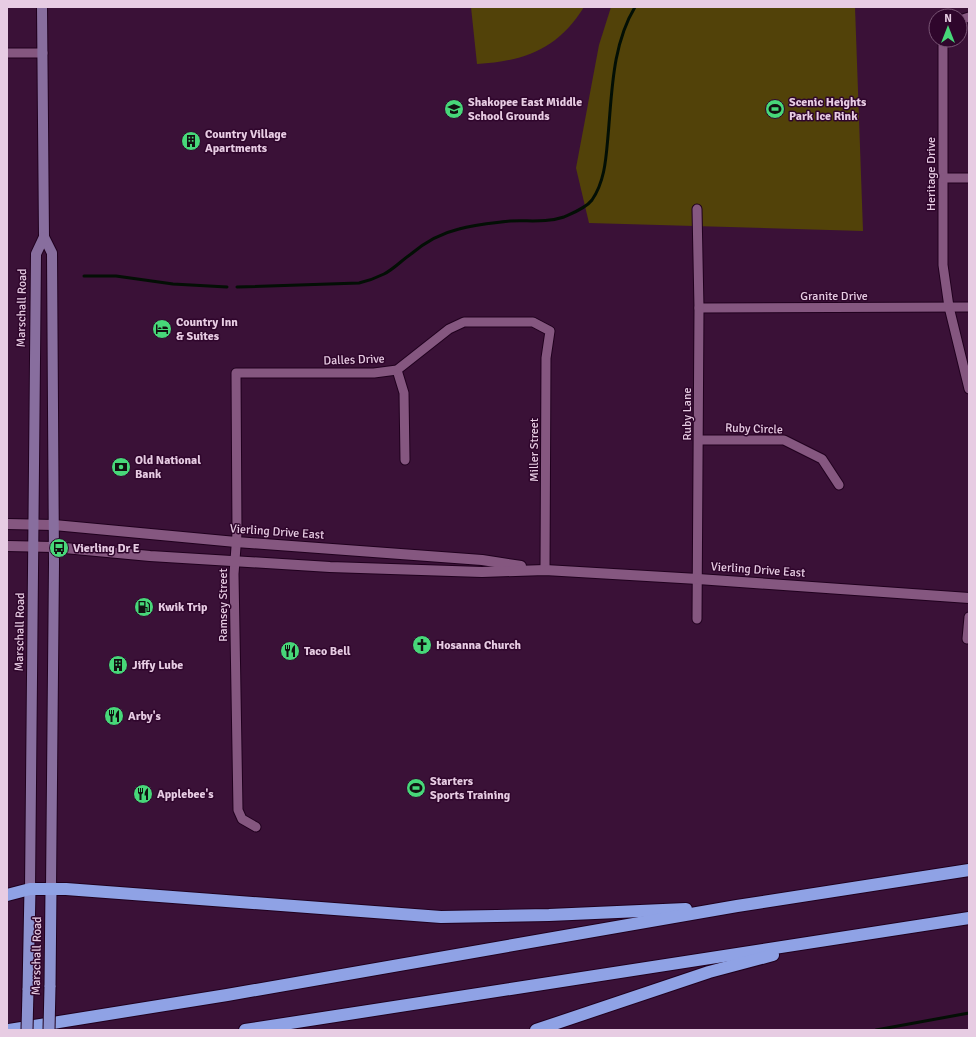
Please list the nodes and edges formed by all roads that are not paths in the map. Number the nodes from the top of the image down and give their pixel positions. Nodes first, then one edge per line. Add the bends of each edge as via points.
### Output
1 (42, 7) edge
2 (943, 48) edge
3 (7, 53) edge
4 (43, 53) junction
5 (943, 178) junction
6 (969, 178) edge
7 (697, 209) dead end
8 (44, 237) junction
9 (949, 307) junction
10 (969, 307) edge
11 (699, 308) junction
12 (550, 331) joint
13 (397, 370) junction
14 (236, 373) joint
15 (969, 389) edge
16 (699, 440) junction
17 (404, 460) dead end
18 (839, 485) dead end
19 (7, 524) edge
20 (33, 524) junction
21 (54, 525) junction
22 (236, 542) junction
23 (7, 546) edge
24 (34, 546) junction
25 (54, 546) junction
26 (235, 561) junction
27 (545, 570) junction
28 (698, 579) junction
29 (969, 598) edge
30 (969, 618) edge
31 (697, 619) dead end
32 (967, 639) dead end
33 (256, 827) dead end
34 (969, 870) edge
35 (30, 889) junction
36 (51, 889) junction
37 (7, 894) edge
38 (737, 906) junction
39 (969, 918) edge
40 (957, 920) junction
41 (9, 1030) edge
42 (27, 1030) edge
43 (49, 1030) edge
44 (245, 1030) edge
45 (536, 1030) edge

1 - 4 main road, Marschall Road
2 - 5 street, Heritage Drive
3 - 4 street
4 - 8 main road, Marschall Road
5 - 6 street
5 - 9 street, Heritage Drive via 943,265
7 - 11 street, Ruby Lane
8 - 20 main road, Marschall Road via 36,254
8 - 21 main road, Marschall Road via 52,253
9 - 10 street, Granite Drive
9 - 11 street, Granite Drive
9 - 15 street, Heritage Drive
11 - 16 street, Ruby Lane
12 - 13 street, Dalles Drive via 533,322 464,322 449,329
12 - 27 street, Miller Street via 546,358
13 - 14 street, Dalles Drive via 374,373
13 - 17 street via 404,393
14 - 22 street, Ramsey Street
16 - 18 street, Ruby Circle via 784,440 822,459
16 - 28 street, Ruby Lane
19 - 20 street, Vierling Drive East
20 - 21 street, Vierling Drive East
20 - 24 main road, Marschall Road
21 - 22 street, Vierling Drive East
21 - 25 main road, Marschall Road
22 - 26 street, Ramsey Street
22 - 27 street, Vierling Drive East via 482,560
23 - 24 street, Vierling Drive East
24 - 25 street, Vierling Drive East
24 - 35 main road, Marschall Road
25 - 26 street, Vierling Drive East via 150,556
25 - 36 main road, Marschall Road
26 - 27 street, Vierling Drive East via 482,572
26 - 33 street, Ramsey Street via 238,810 242,819
27 - 28 street, Vierling Drive East
28 - 29 street, Vierling Drive East
28 - 31 street, Ruby Lane
30 - 32 street
34 - 38 highway
35 - 36 highway
35 - 37 highway
35 - 42 highway, Marschall Road, bridge
36 - 38 highway via 441,917 549,915
36 - 43 highway, Marschall Road, bridge
38 - 41 highway
39 - 40 highway
40 - 44 highway
40 - 45 highway via 803,948 709,972

